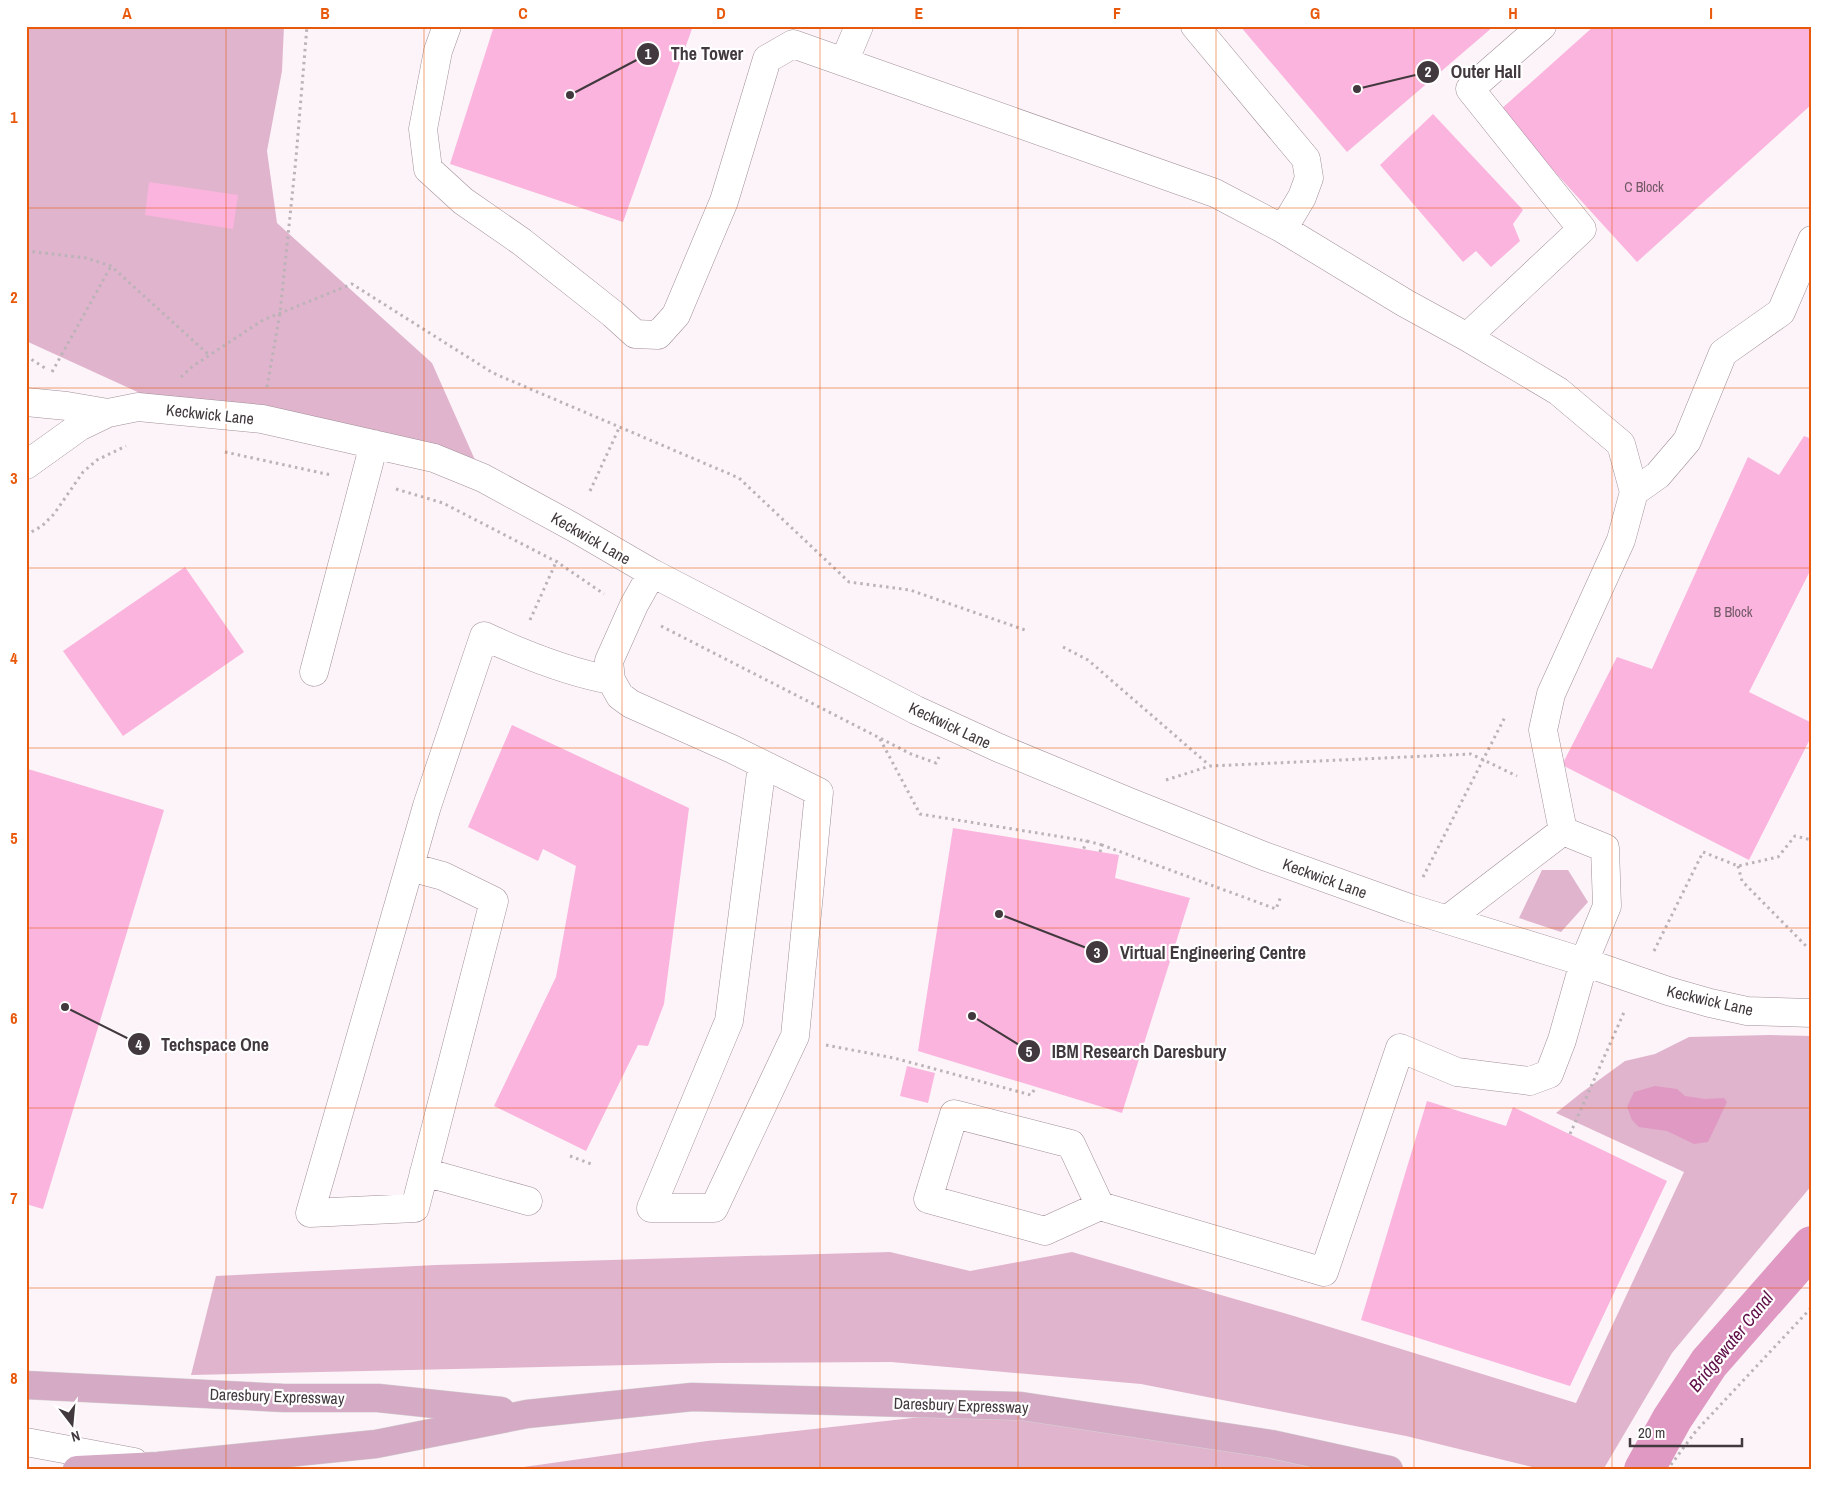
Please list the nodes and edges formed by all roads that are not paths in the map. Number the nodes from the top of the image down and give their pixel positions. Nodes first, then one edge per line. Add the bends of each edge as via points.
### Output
1 (447, 26) edge
2 (859, 26) edge
3 (1196, 26) edge
4 (1542, 26) edge
5 (844, 62) junction
6 (1283, 230) junction
7 (1812, 240) edge
8 (1467, 337) junction
9 (26, 402) edge
10 (108, 413) junction
11 (374, 444) junction
12 (26, 465) edge
13 (1634, 492) junction
14 (652, 573) junction
15 (314, 672) dead end
16 (612, 680) junction
17 (762, 765) junction
18 (1562, 831) junction
19 (410, 867) junction
20 (1448, 919) junction
21 (1584, 962) junction
22 (1812, 1013) edge
23 (424, 1172) junction
24 (528, 1200) dead end
25 (1100, 1206) junction
26 (26, 1386) edge
27 (527, 1414) junction
28 (26, 1442) edge
29 (158, 1466) junction
30 (77, 1470) edge
31 (1389, 1470) edge

1 - 5 street via 438,51 423,129 428,169 463,201 522,242 635,334 658,335 676,315 724,201 767,58 793,44
2 - 5 street
3 - 6 street via 1306,159 1309,178
4 - 8 street via 1470,89 1582,229
5 - 6 street via 1215,193
6 - 8 street
7 - 13 street via 1781,312 1723,353 1687,441 1658,476
8 - 13 street via 1558,391 1621,444
9 - 10 street, Keckwick Lane
10 - 11 street, Keckwick Lane via 138,407 262,420
10 - 12 street, Keckwick Lane via 79,427
11 - 14 street, Keckwick Lane via 434,458 483,478
11 - 15 street
13 - 18 street via 1621,540 1551,694 1543,730
14 - 16 street via 609,661
14 - 20 street, Keckwick Lane via 954,727 1264,856
16 - 17 street via 620,696 631,704
16 - 19 street via 580,674 484,636
17 - 17 street via 819,792 795,1036 714,1208 651,1208 729,1021
18 - 20 street
18 - 21 street via 1604,848 1607,906
19 - 23 street via 443,876 494,901
19 - 23 street via 310,1214 415,1208
20 - 21 street, Keckwick Lane
21 - 22 street, Keckwick Lane via 1710,1003 1747,1011
21 - 25 street via 1549,1074 1530,1081 1457,1072 1400,1048 1324,1272
23 - 24 street
25 - 25 street via 1045,1230 928,1199 954,1114 1071,1144
26 - 27 main road, Daresbury Expressway via 284,1398 378,1398
27 - 29 main road, Daresbury Expressway via 376,1444
27 - 31 main road, Daresbury Expressway via 692,1397 1021,1406 1271,1444
28 - 29 street
29 - 30 main road, Daresbury Expressway

